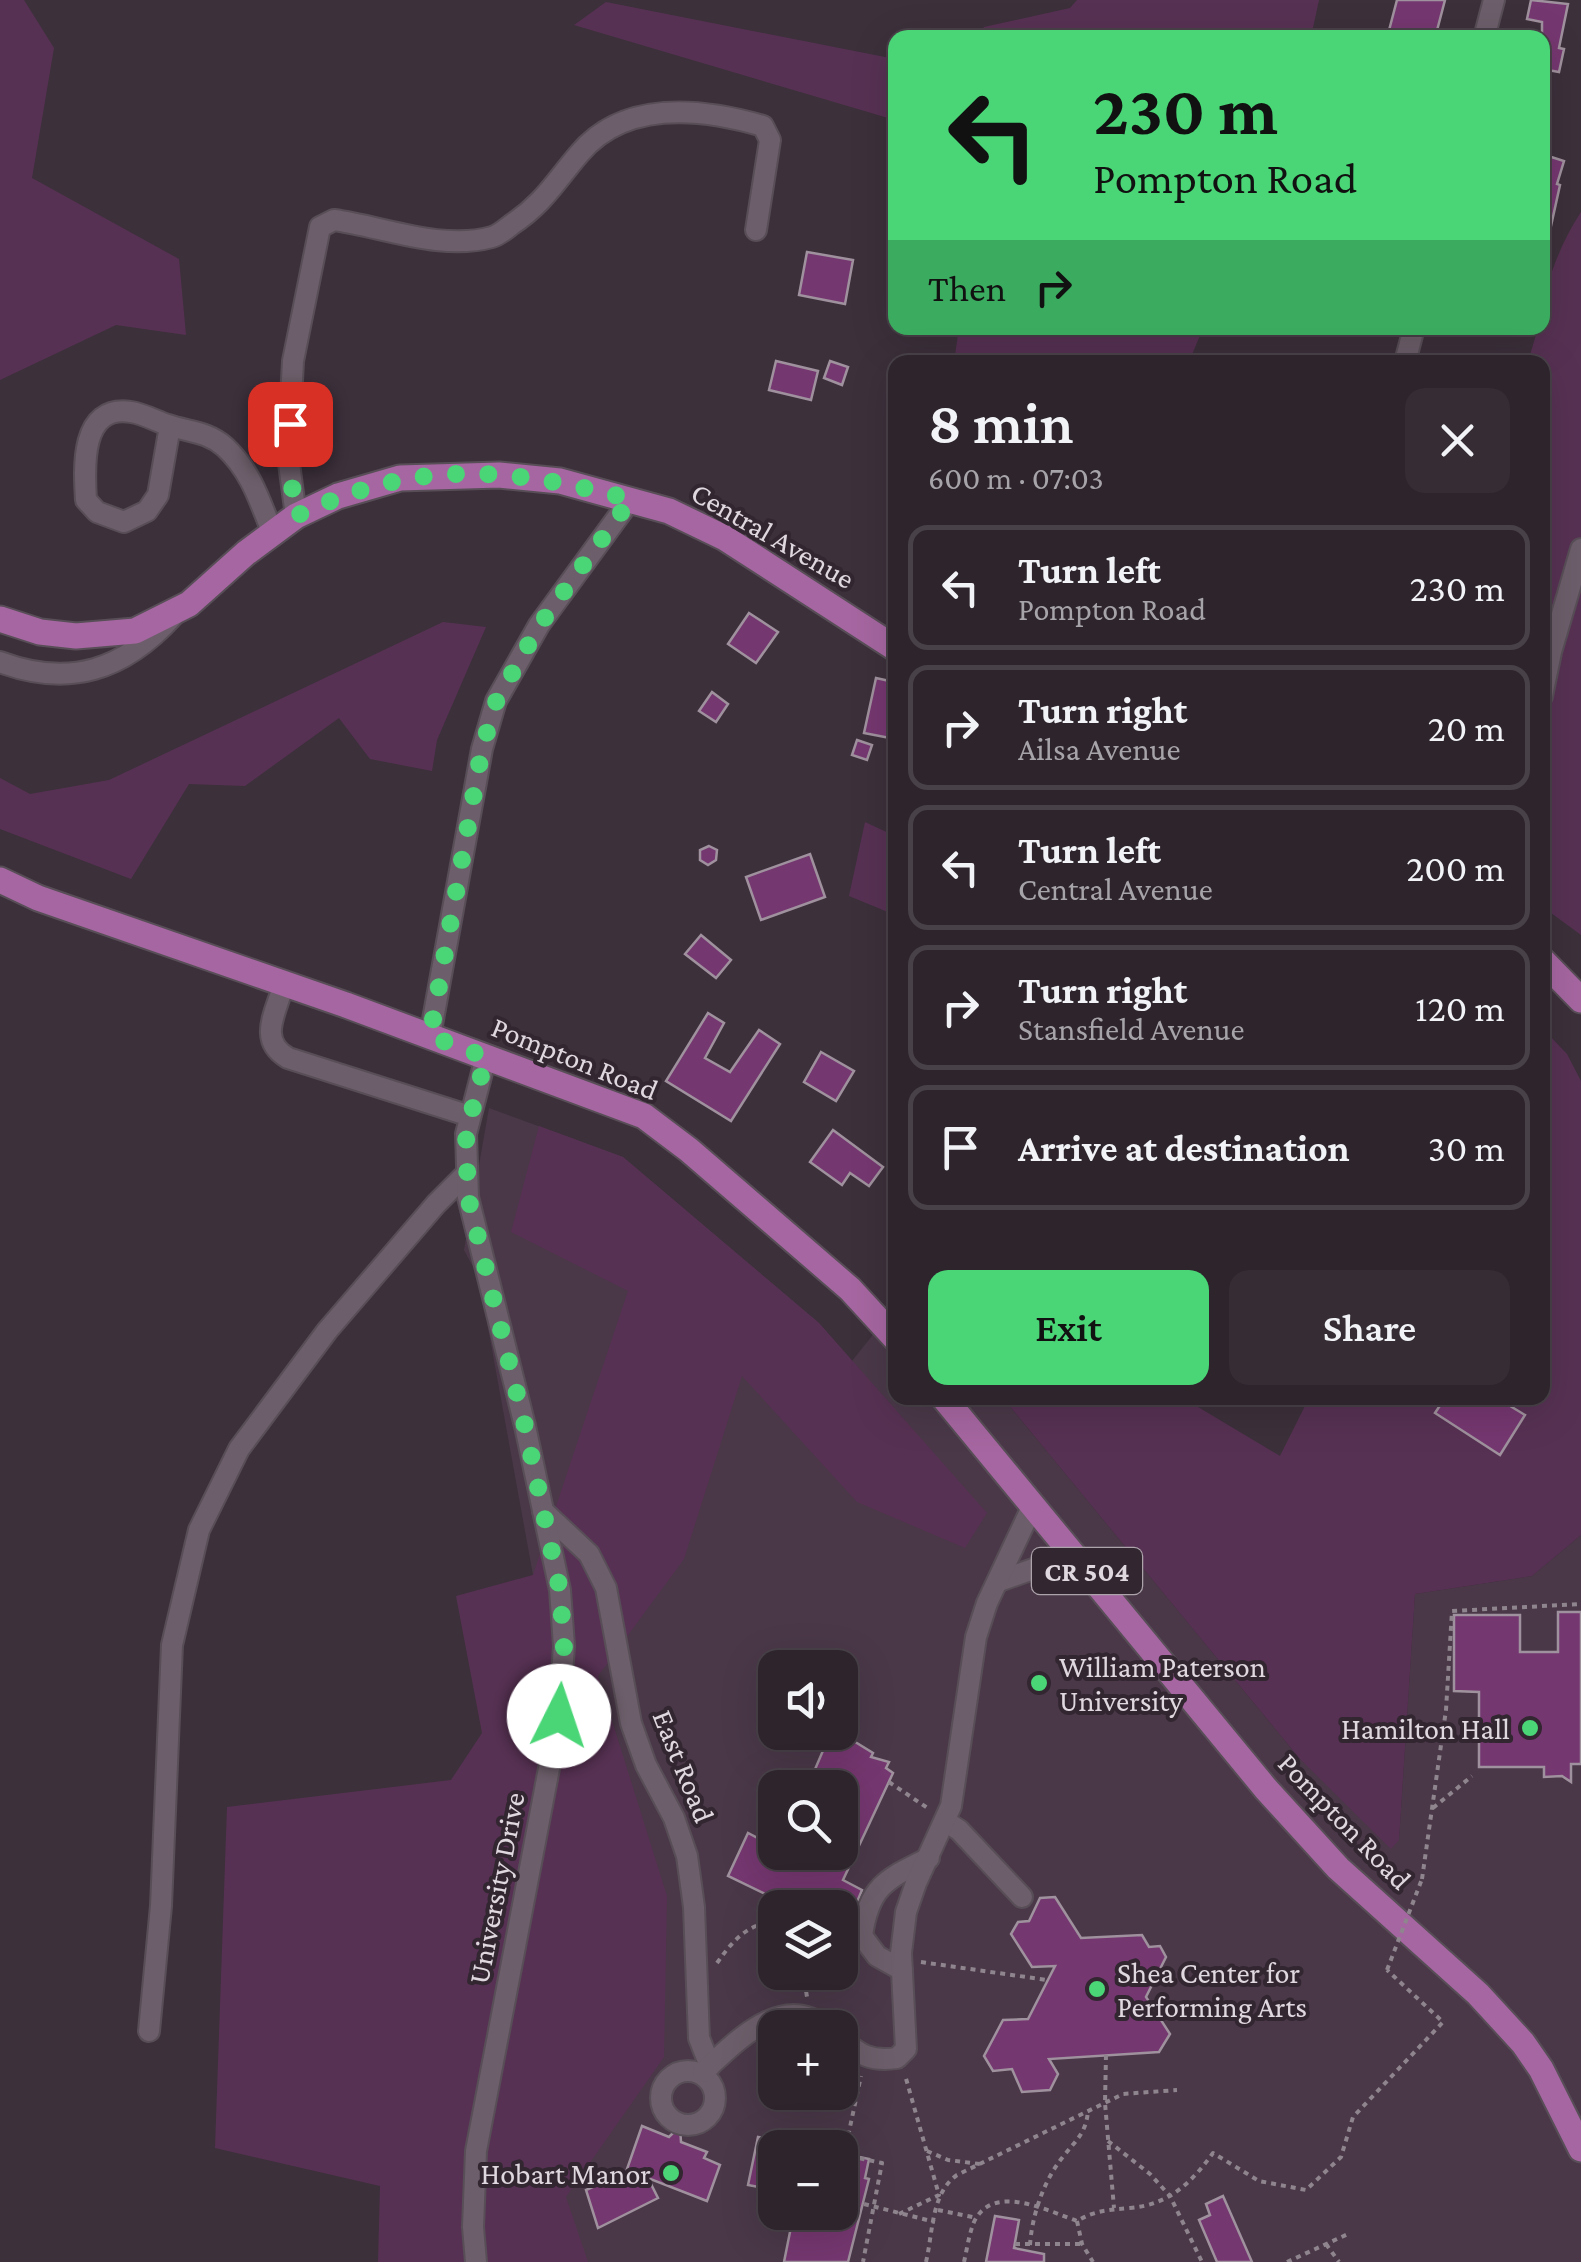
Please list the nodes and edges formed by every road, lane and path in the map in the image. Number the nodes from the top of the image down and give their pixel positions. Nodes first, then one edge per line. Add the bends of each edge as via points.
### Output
1 (1494, 0) edge
2 (1486, 30) edge
3 (756, 230) dead end
4 (170, 426) junction
5 (631, 499) junction
6 (296, 516) junction
7 (273, 534) junction
8 (1581, 549) edge
9 (180, 609) junction
10 (0, 618) edge
11 (888, 643) edge
12 (1550, 657) edge
13 (0, 662) edge
14 (0, 880) edge
15 (1550, 968) edge
16 (284, 983) junction
17 (1580, 996) edge
18 (430, 1036) junction
19 (486, 1057) junction
20 (470, 1116) junction
21 (467, 1173) junction
22 (888, 1330) edge
23 (950, 1405) edge
24 (1033, 1506) junction
25 (543, 1511) junction
26 (1080, 1563) junction
27 (999, 1581) junction
28 (1581, 1604) edge
29 (1472, 1776) dead end
30 (889, 1782) dead end
31 (1430, 1810) junction
32 (945, 1821) junction
33 (928, 1858) junction
34 (1022, 1897) dead end
35 (758, 1923) edge
36 (902, 1964) junction
37 (696, 1979) junction
38 (1047, 1980) dead end
39 (758, 2027) edge
40 (150, 2032) dead end
41 (858, 2052) edge
42 (1106, 2055) dead end
43 (900, 2056) junction
44 (864, 2057) junction
45 (1177, 2090) dead end
46 (1105, 2103) junction
47 (1088, 2112) junction
48 (849, 2130) edge
49 (1108, 2141) junction
50 (1581, 2149) edge
51 (927, 2150) junction
52 (858, 2158) edge
53 (980, 2164) junction
54 (939, 2196) junction
55 (1170, 2196) junction
56 (864, 2204) dead end
57 (1038, 2207) junction
58 (873, 2208) junction
59 (1114, 2208) junction
60 (937, 2210) junction
61 (898, 2214) junction
62 (977, 2218) junction
63 (1077, 2221) junction
64 (934, 2222) junction
65 (1348, 2234) dead end
66 (1014, 2244) dead end
67 (1082, 2244) junction
68 (1326, 2244) junction
69 (1030, 2245) junction
70 (476, 2262) edge
71 (863, 2262) edge
72 (927, 2262) edge
73 (964, 2262) edge
74 (1093, 2262) edge
75 (1202, 2262) edge
76 (1287, 2262) edge
77 (1339, 2262) edge

1 - 2 street
3 - 6 street via 770,140 762,126 647,112 612,125 580,152 533,211 494,236 404,235 334,220 320,227 293,360 288,456
4 - 4 street via 130,412 96,422 84,463 86,500 96,512 124,522 147,511 158,496
4 - 7 street via 195,429 222,444 248,472
5 - 6 main road, Central Avenue via 560,481 430,474 366,487
5 - 11 main road, Central Avenue via 726,538
5 - 18 street via 539,626 496,702
6 - 7 main road, Central Avenue
7 - 9 main road, Central Avenue
8 - 12 street
9 - 10 main road, Central Avenue via 134,631 106,635 40,632
9 - 13 street via 142,646 106,667 58,674
14 - 16 main road, Pompton Road
15 - 17 main road
16 - 18 main road, Pompton Road
16 - 20 street via 270,1034 276,1051
18 - 19 main road, Pompton Road
19 - 20 street, University Drive
19 - 22 main road, Pompton Road via 660,1126 850,1289
20 - 21 street, University Drive
21 - 25 street, University Drive
21 - 40 street via 327,1331 239,1449 198,1530 172,1645
23 - 24 main road, Pompton Road / CR 504
24 - 26 main road, Pompton Road / CR 504
24 - 27 street
25 - 37 street, East Road via 589,1554 606,1588 631,1722 687,1856
25 - 70 street, University Drive via 560,1590 559,1716 476,2151
26 - 27 street
26 - 50 main road, Pompton Road / CR 504 via 1331,1860 1523,2043
27 - 32 street via 976,1637
28 - 31 path via 1452,1612
29 - 31 path
30 - 32 path
31 - 55 path, bridge via 1422,1879 1387,1970 1443,2022 1353,2118 1333,2167 1306,2190 1259,2182 1212,2153 1192,2182
32 - 33 street
32 - 34 street
33 - 36 street via 906,1912
33 - 36 street via 884,1880 866,1908 862,1936 876,1956
35 - 37 path via 736,1936 715,1966
36 - 38 path
36 - 43 street via 906,2049
37 - 39 street, East Road via 705,2070
41 - 44 street
42 - 46 path
43 - 44 street
43 - 51 path
44 - 48 path
45 - 46 path via 1123,2094
46 - 47 path
46 - 49 path
47 - 53 path
47 - 57 path via 1087,2126 1061,2158
49 - 55 path
49 - 59 path
51 - 53 path
51 - 54 path
52 - 58 path via 882,2163
53 - 54 path via 945,2183
54 - 60 path
54 - 61 path
55 - 59 path
55 - 75 path
56 - 58 path
57 - 62 path via 1000,2201
57 - 63 path
57 - 69 path
58 - 61 path
58 - 71 path
59 - 63 path
60 - 62 path
60 - 64 path
61 - 64 path
62 - 73 path
63 - 67 path
64 - 72 path
65 - 68 path
66 - 69 path
67 - 69 path
67 - 74 path
68 - 76 path
68 - 77 path

